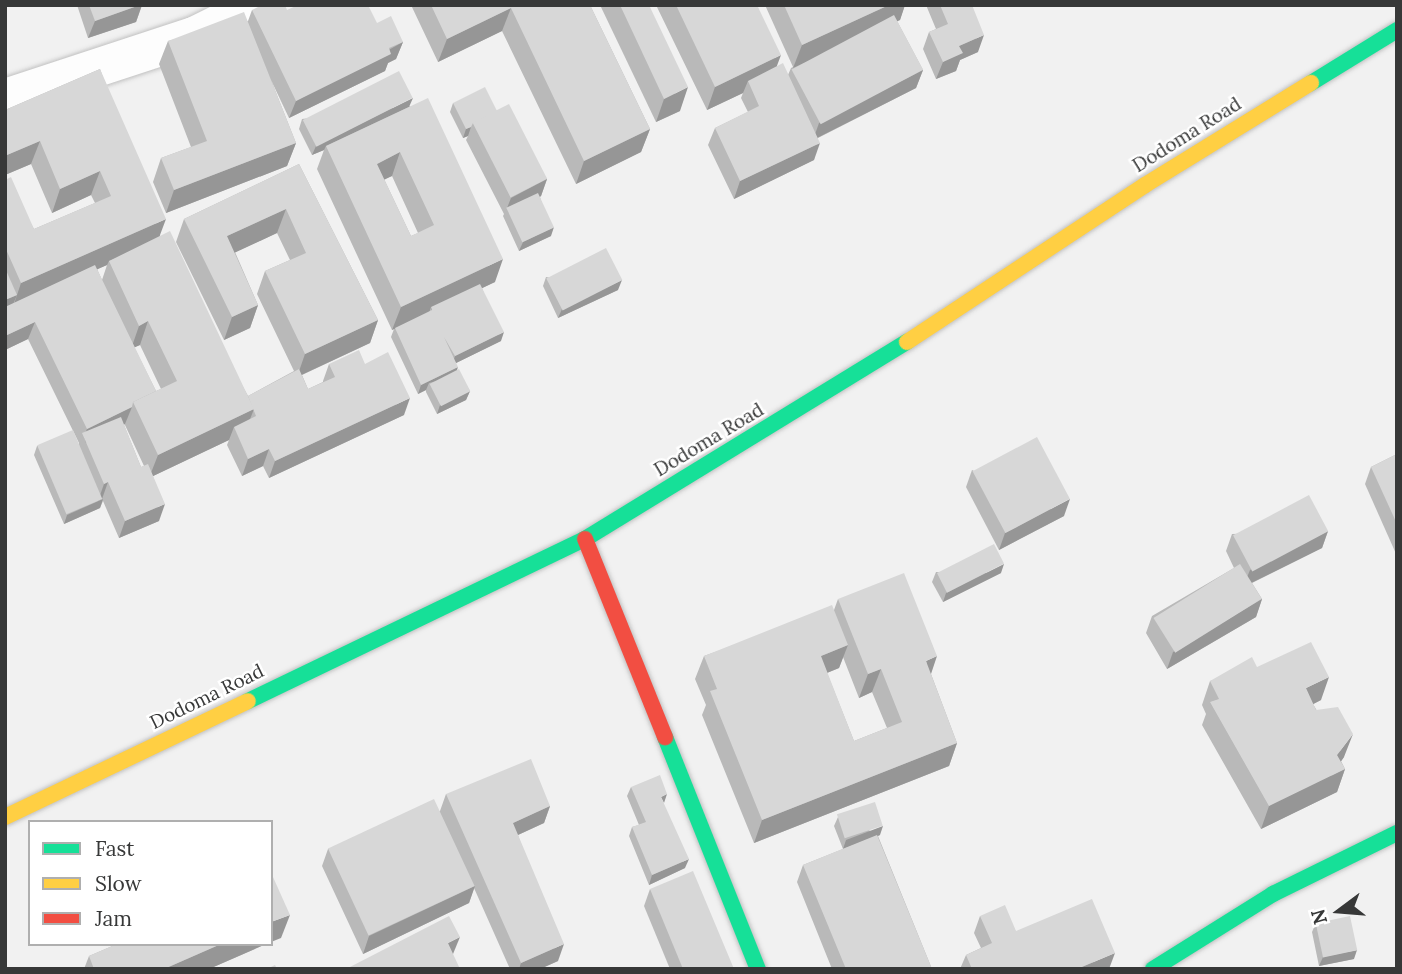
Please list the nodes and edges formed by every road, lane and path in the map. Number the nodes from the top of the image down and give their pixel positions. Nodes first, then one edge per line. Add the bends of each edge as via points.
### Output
1 (257, 5) edge
2 (1397, 30) edge
3 (5, 98) edge
4 (585, 539) junction
5 (5, 817) edge
6 (1397, 833) edge
7 (758, 969) edge
8 (1153, 969) edge

1 - 3 street via 194,36
2 - 4 main road, Dodoma Road via 1145,185 886,356
4 - 5 main road, Dodoma Road
4 - 7 main road
6 - 8 main road via 1273,894

